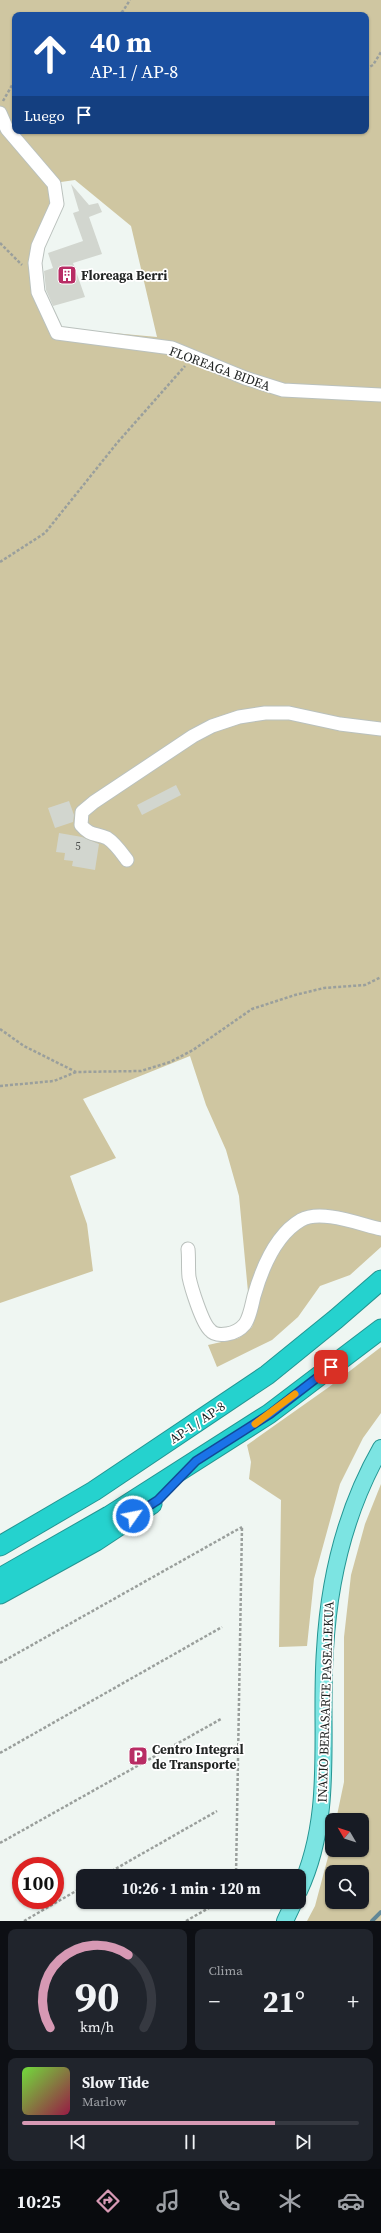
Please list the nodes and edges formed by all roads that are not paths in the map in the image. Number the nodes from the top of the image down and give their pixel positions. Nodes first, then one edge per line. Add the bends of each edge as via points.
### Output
1 (0, 113) edge
2 (381, 395) edge
3 (381, 729) edge
4 (127, 860) dead end
5 (381, 1229) edge
6 (188, 1249) dead end
7 (381, 1280) edge
8 (381, 1329) edge
9 (381, 1448) edge
10 (196, 1461) junction
11 (0, 1546) edge
12 (0, 1578) edge
13 (0, 1594) edge
14 (306, 1874) edge
15 (291, 1909) edge
16 (285, 1921) edge

1 - 2 street, FLOREAGA BIDEA via 7,129 54,184 58,204 38,246 35,263 38,292 56,333 172,348 245,378 283,390
3 - 4 street via 340,724 289,713 239,717 212,726 82,812 81,825 88,833 107,838
5 - 6 street via 327,1216 314,1216 302,1220 289,1229 276,1246 261,1274 245,1324 229,1334 218,1335 204,1322 189,1277
7 - 11 highway, AP-1 / AP-8 via 267,1375 94,1491
8 - 10 highway via 270,1414
9 - 14 main road, INAXIO BERASARTE PASEALEKUA via 355,1499 330,1590 324,1650 323,1794 312,1859
10 - 12 highway via 110,1516
10 - 13 highway via 158,1500 96,1541
15 - 16 main road

